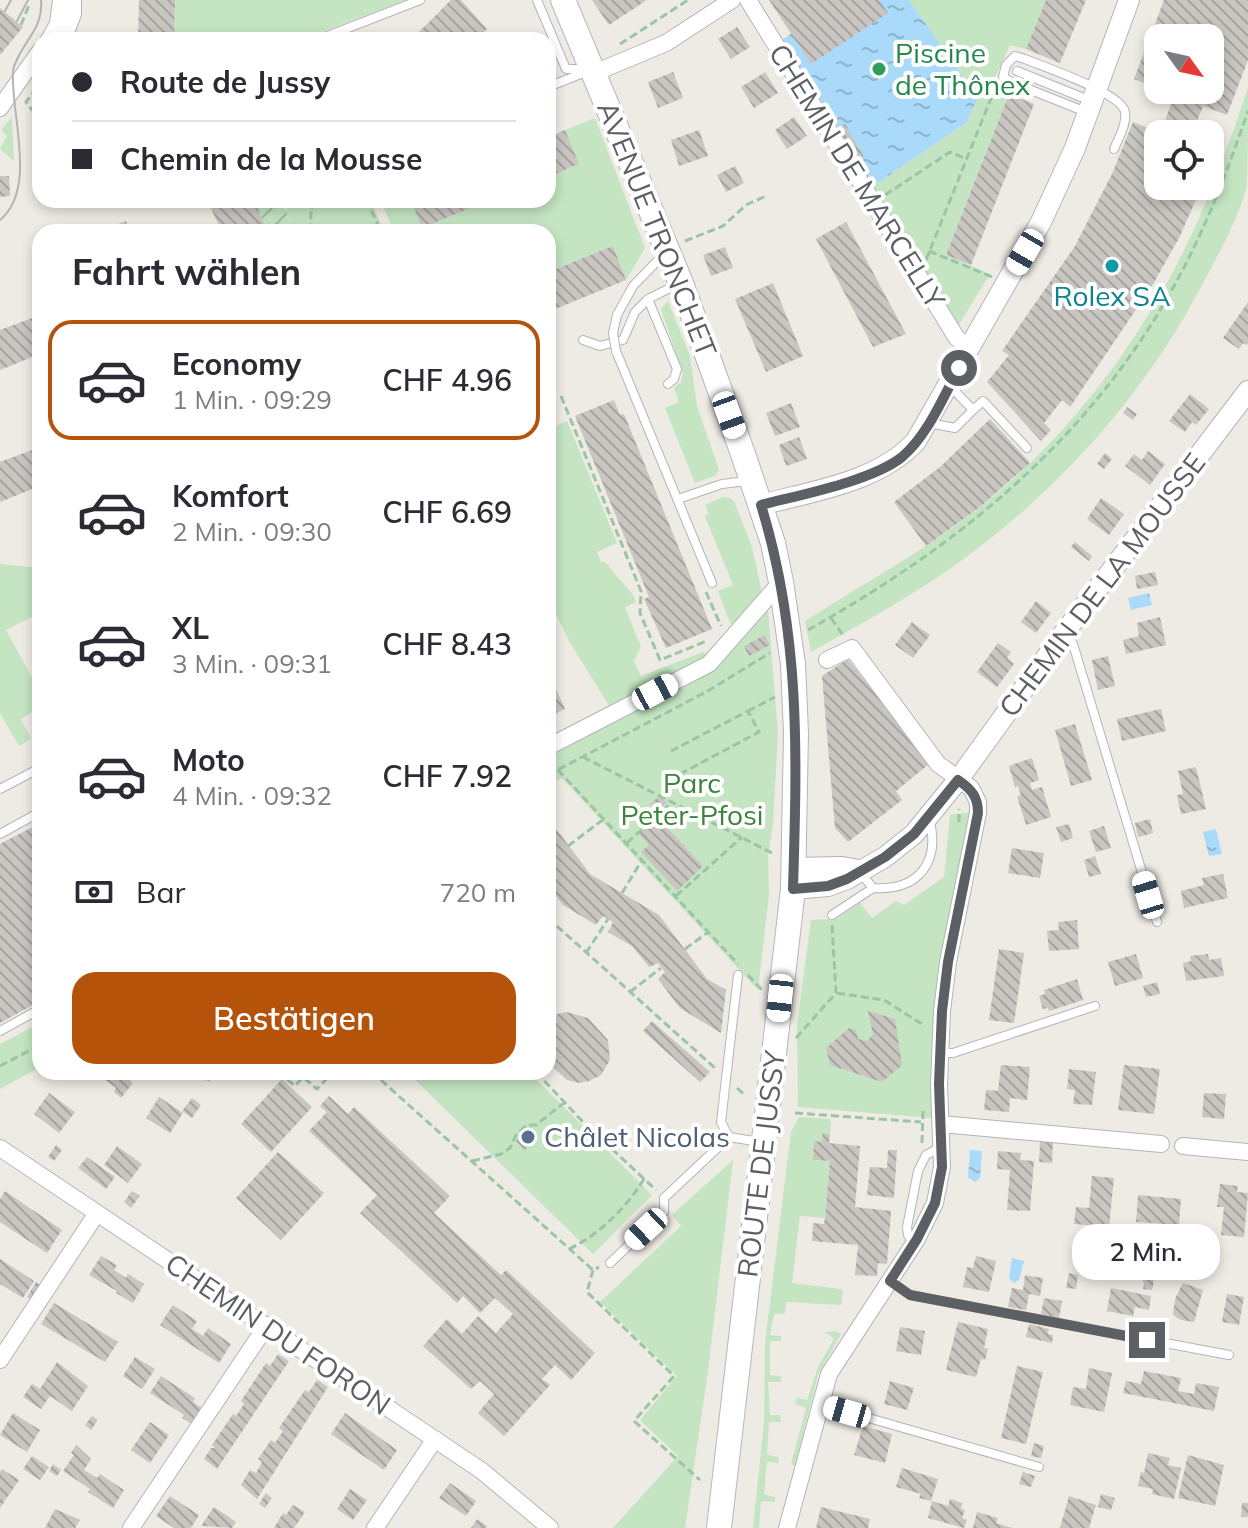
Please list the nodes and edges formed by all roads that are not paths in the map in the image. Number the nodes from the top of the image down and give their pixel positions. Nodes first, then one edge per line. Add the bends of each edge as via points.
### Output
1 (61, 0) edge
2 (73, 0) edge
3 (420, 0) edge
4 (537, 0) edge
5 (563, 0) edge
6 (732, 0) edge
7 (748, 0) edge
8 (1129, 0) edge
9 (54, 32) edge
10 (66, 32) edge
11 (338, 32) edge
12 (550, 32) edge
13 (556, 45) edge
14 (32, 63) edge
15 (594, 71) junction
16 (1017, 71) dead end
17 (32, 75) edge
18 (556, 84) edge
19 (14, 91) junction
20 (1092, 101) junction
21 (0, 108) edge
22 (1114, 149) dead end
23 (674, 247) junction
24 (681, 283) junction
25 (648, 299) junction
26 (583, 340) dead end
27 (958, 343) junction
28 (668, 384) dead end
29 (949, 385) junction
30 (1248, 391) edge
31 (973, 410) junction
32 (928, 423) junction
33 (1027, 448) dead end
34 (752, 480) junction
35 (678, 499) junction
36 (761, 505) junction
37 (781, 582) junction
38 (712, 583) road end
39 (1064, 633) junction
40 (827, 660) dead end
41 (556, 743) edge
42 (32, 773) edge
43 (958, 780) junction
44 (0, 789) edge
45 (32, 816) edge
46 (929, 817) junction
47 (0, 834) edge
48 (859, 870) junction
49 (793, 879) junction
50 (873, 888) junction
51 (832, 915) road end
52 (1157, 922) dead end
53 (738, 975) dead end
54 (1095, 1006) dead end
55 (32, 1013) edge
56 (0, 1031) edge
57 (939, 1053) junction
58 (941, 1124) junction
59 (729, 1137) junction
60 (764, 1143) junction
61 (1161, 1144) dead end
62 (1183, 1146) dead end
63 (942, 1147) junction
64 (0, 1148) edge
65 (1248, 1152) edge
66 (97, 1213) junction
67 (914, 1243) junction
68 (610, 1263) road end
69 (890, 1281) junction
70 (267, 1325) junction
71 (1229, 1355) dead end
72 (0, 1360) edge
73 (819, 1404) junction
74 (435, 1439) junction
75 (1039, 1467) dead end
76 (131, 1528) edge
77 (375, 1528) edge
78 (550, 1528) edge
79 (719, 1528) edge
80 (787, 1528) edge

1 - 9 street
2 - 10 street
3 - 11 lane
4 - 12 lane
5 - 15 main road, AVENUE TRONCHET
6 - 15 street via 666,43
7 - 27 street, CHEMIN DE MARCELLY
8 - 20 street
13 - 15 lane via 566,69
14 - 19 street
15 - 18 lane
15 - 23 main road, AVENUE TRONCHET
16 - 20 lane
17 - 19 street
19 - 21 street
20 - 20 lane via 1015,56 1006,65 1003,77
20 - 22 lane via 1121,102 1124,126
20 - 27 street via 1041,222
23 - 24 main road, AVENUE TRONCHET
23 - 35 lane, bridge via 633,286 613,333
24 - 25 lane
24 - 34 main road, AVENUE TRONCHET
25 - 26 lane via 635,312 623,340 600,346
25 - 28 lane via 677,369
27 - 29 street
29 - 31 lane
29 - 32 street
30 - 39 street, CHEMIN DE LA MOUSSE
31 - 32 lane via 955,428
31 - 33 lane via 983,401
32 - 36 street via 902,456 883,469
34 - 35 lane
34 - 36 main road, AVENUE TRONCHET
35 - 38 lane
36 - 37 main road, ROUTE DE JUSSY
37 - 41 street via 709,664
37 - 49 main road, ROUTE DE JUSSY via 794,678
39 - 43 street, CHEMIN DE LA MOUSSE
39 - 52 lane via 1073,644
40 - 43 street via 852,648 938,764
42 - 44 lane
43 - 46 street, CHEMIN DE LA MOUSSE
43 - 57 street via 971,788 978,813 948,962
45 - 47 lane
46 - 48 street, CHEMIN DE LA MOUSSE via 899,847
46 - 50 lane via 934,844 929,864 906,885
48 - 49 street via 842,867
48 - 50 lane
49 - 60 main road, ROUTE DE JUSSY
50 - 51 lane
53 - 59 lane via 721,1122
54 - 57 lane via 953,1053
55 - 56 lane
57 - 58 street
58 - 61 street
58 - 63 street
59 - 60 lane
59 - 68 lane via 664,1198 664,1212
60 - 79 main road, ROUTE DE JUSSY
62 - 65 street
63 - 67 street via 935,1203
63 - 67 lane via 926,1155 918,1171 907,1227
64 - 66 street, CHEMIN DU FORON
66 - 70 street, CHEMIN DU FORON
66 - 72 street
67 - 69 street
69 - 71 lane via 910,1295
69 - 73 street via 829,1374
70 - 74 street, CHEMIN DU FORON
70 - 76 street
73 - 75 lane
73 - 80 street
74 - 77 street
74 - 78 street, CHEMIN DU FORON

